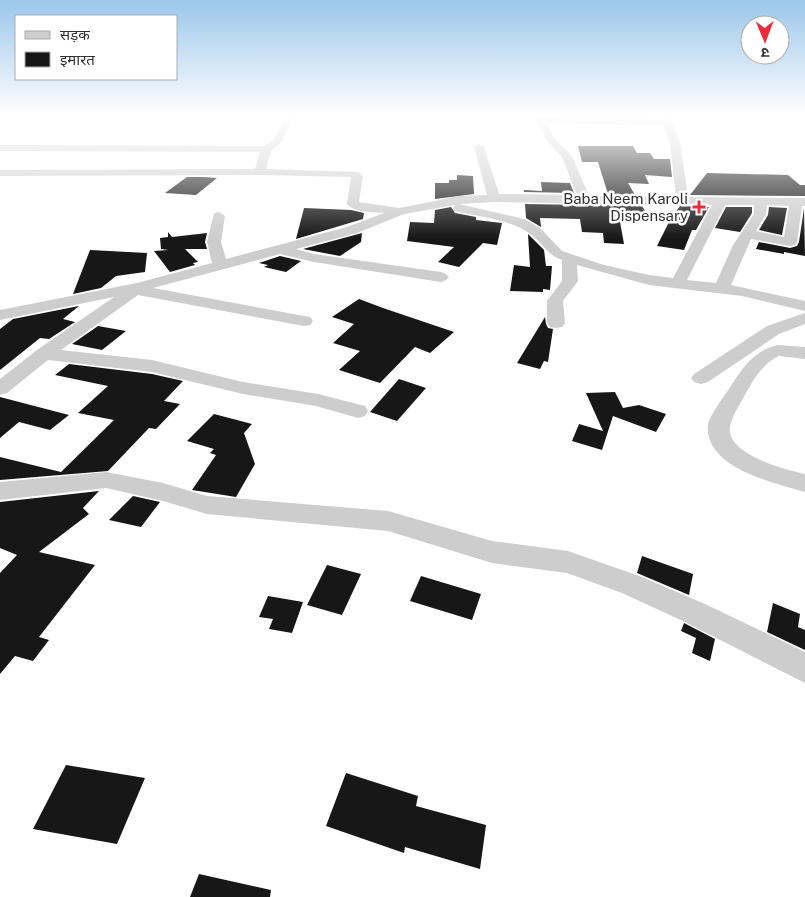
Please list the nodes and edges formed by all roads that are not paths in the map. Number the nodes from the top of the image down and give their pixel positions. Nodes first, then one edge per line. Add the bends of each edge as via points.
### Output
1 (264, 156) edge
2 (482, 156) edge
3 (567, 156) edge
4 (677, 156) edge
5 (260, 172) junction
6 (0, 173) edge
7 (494, 198) junction
8 (585, 200) junction
9 (682, 200) junction
10 (761, 201) junction
11 (720, 202) junction
12 (800, 202) edge
13 (436, 204) junction
14 (401, 211) junction
15 (219, 216) dead end
16 (747, 234) junction
17 (282, 249) junction
18 (569, 259) junction
19 (220, 266) junction
20 (441, 277) dead end
21 (678, 283) junction
22 (136, 288) junction
23 (722, 288) junction
24 (805, 306) edge
25 (0, 314) edge
26 (805, 318) edge
27 (304, 321) dead end
28 (556, 322) dead end
29 (805, 353) edge
30 (44, 354) junction
31 (701, 378) dead end
32 (0, 388) edge
33 (358, 411) dead end
34 (805, 483) edge
35 (0, 491) edge
36 (805, 668) edge

1 - 5 street
2 - 7 street
3 - 8 street
4 - 9 street
5 - 6 street
5 - 14 street via 354,174 357,176 353,204
7 - 8 street
7 - 13 street
8 - 9 street
9 - 11 street
10 - 11 street
10 - 12 street
10 - 16 street via 760,214
11 - 21 street
12 - 16 street via 790,242
13 - 14 street
13 - 18 street via 519,222 535,231 552,251
14 - 17 street via 352,230
15 - 19 street via 214,242
16 - 23 street
17 - 19 street
17 - 20 street via 314,258
18 - 21 street via 626,275
18 - 28 street via 570,281 555,301
19 - 22 street
21 - 23 street
22 - 25 street
22 - 27 street
22 - 30 street
23 - 24 street
26 - 31 street via 772,330
29 - 34 street via 776,350 761,359 743,382 718,431 724,447 733,456
30 - 32 street
30 - 33 street via 152,366
35 - 36 street via 106,480 207,505 388,520 492,552 559,561 590,569 695,613

